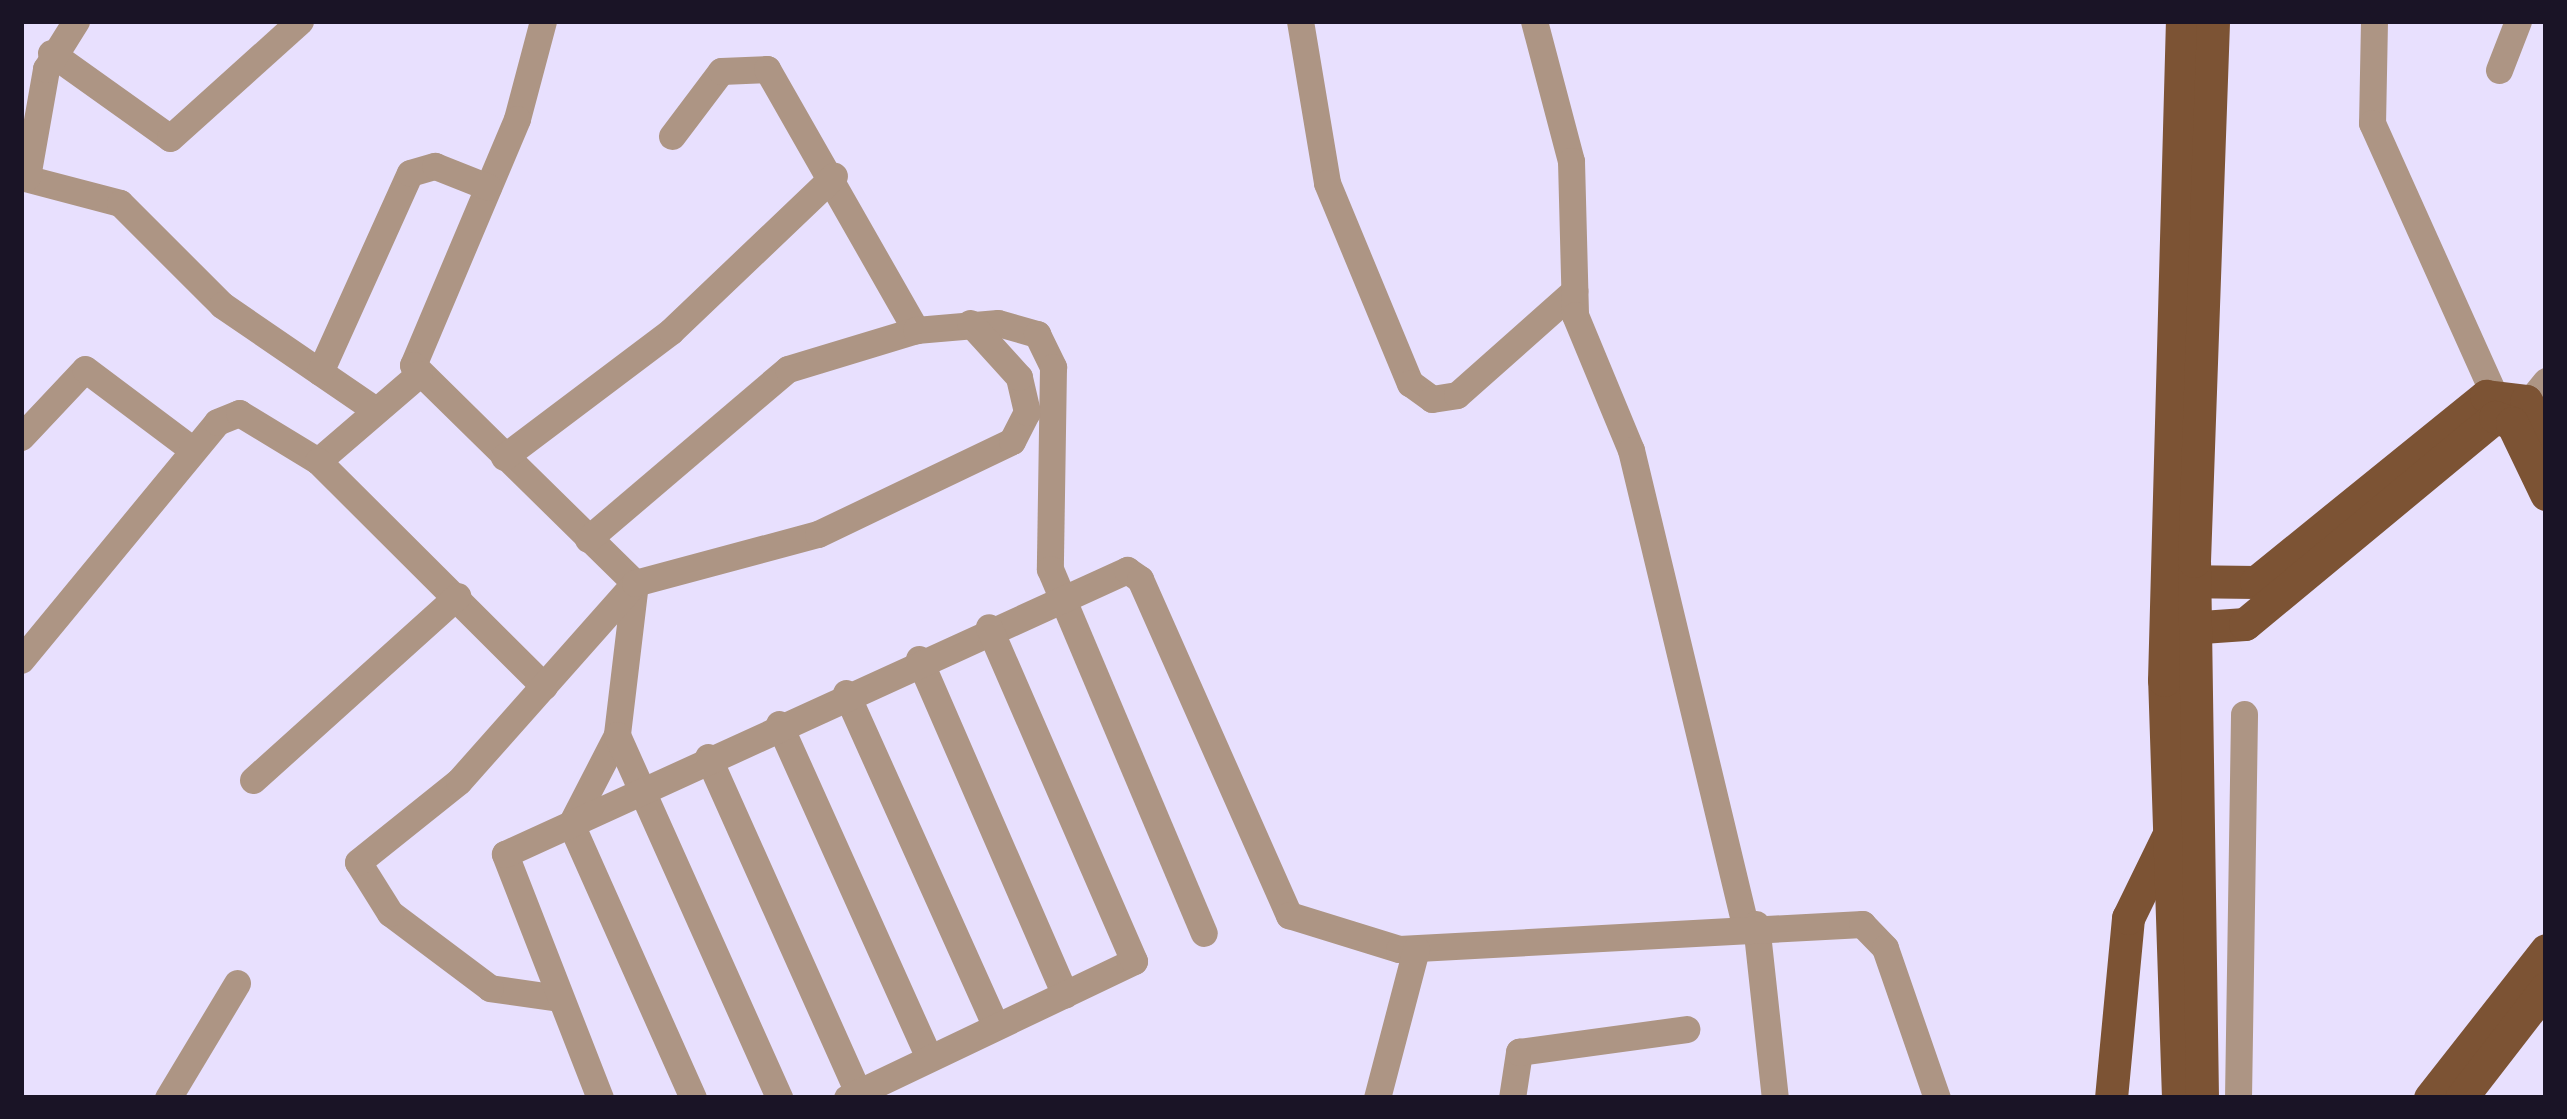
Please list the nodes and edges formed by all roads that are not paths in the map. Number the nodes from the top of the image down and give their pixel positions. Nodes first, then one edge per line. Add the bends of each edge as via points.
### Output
1 (76, 21) edge
2 (300, 21) edge
3 (543, 21) edge
4 (1300, 21) edge
5 (1534, 21) edge
6 (2182, 21) edge
7 (2213, 21) edge
8 (2374, 21) edge
9 (2518, 21) edge
10 (51, 53) junction
11 (2498, 70) dead end
12 (30, 112) edge
13 (672, 136) dead end
14 (834, 176) junction
15 (24, 177) edge
16 (488, 187) junction
17 (1574, 291) junction
18 (970, 323) junction
19 (916, 330) junction
20 (320, 372) junction
21 (419, 374) junction
22 (2517, 403) edge
23 (374, 409) junction
24 (2546, 436) edge
25 (21, 437) edge
26 (194, 450) junction
27 (503, 457) junction
28 (318, 461) junction
29 (2546, 494) edge
30 (588, 539) junction
31 (2182, 582) junction
32 (635, 583) junction
33 (1058, 595) junction
34 (457, 596) junction
35 (989, 627) junction
36 (2180, 630) junction
37 (919, 659) junction
38 (21, 660) edge
39 (544, 686) junction
40 (846, 693) junction
41 (2244, 714) dead end
42 (779, 724) junction
43 (617, 735) junction
44 (708, 757) junction
45 (253, 780) dead end
46 (642, 789) junction
47 (2196, 811) junction
48 (571, 824) junction
49 (2165, 839) junction
50 (2135, 896) junction
51 (1750, 924) junction
52 (1204, 933) dead end
53 (1416, 949) junction
54 (2546, 950) edge
55 (237, 983) dead end
56 (2546, 988) edge
57 (1065, 995) junction
58 (559, 998) junction
59 (996, 1027) junction
60 (1686, 1029) dead end
61 (929, 1058) junction
62 (852, 1095) edge
63 (168, 1098) edge
64 (600, 1098) edge
65 (693, 1098) edge
66 (778, 1098) edge
67 (1377, 1098) edge
68 (1512, 1098) edge
69 (1775, 1098) edge
70 (1937, 1098) edge
71 (2111, 1098) edge
72 (2134, 1098) edge
73 (2178, 1098) edge
74 (2202, 1098) edge
75 (2238, 1098) edge
76 (2430, 1098) edge
77 (2461, 1098) edge

1 - 10 street
2 - 10 street via 170,138
3 - 16 street
4 - 17 street via 1327,183 1410,383 1432,400 1457,394
5 - 17 street via 1571,161
6 - 31 main road
7 - 31 main road
8 - 22 street via 2372,123
9 - 11 street
10 - 12 street
12 - 15 street
13 - 14 street via 708,82 755,64 777,79
14 - 19 street
14 - 27 street via 671,331
15 - 20 street via 120,203 222,305
16 - 20 street via 435,166 410,173
16 - 21 street via 412,355
17 - 51 street via 1587,361 1631,450
18 - 19 street
18 - 32 street via 1019,377 1027,412 1012,441 818,534
18 - 33 street via 1025,326 1048,349
19 - 30 street via 764,384
20 - 23 street
21 - 23 street
21 - 27 street
22 - 24 main road
22 - 29 main road
22 - 31 main road via 2469,403 2256,582
22 - 36 main road via 2245,624
23 - 28 street
25 - 26 street via 85,369
26 - 28 street via 239,413
26 - 38 street
27 - 30 street
28 - 34 street
30 - 32 street
31 - 36 main road
32 - 39 street
32 - 43 street
33 - 35 street
33 - 52 street
33 - 53 street via 1117,570 1140,579 1289,915
34 - 39 street
34 - 45 street
35 - 37 street
35 - 57 street via 1134,950 1129,966
36 - 47 main road
36 - 49 main road
37 - 40 street
37 - 57 street
39 - 58 street via 459,781 358,862 390,913 490,988
40 - 42 street
40 - 59 street
41 - 75 street
42 - 44 street
42 - 61 street
43 - 46 street
43 - 48 street
44 - 46 street
44 - 62 street
46 - 48 street
46 - 66 street
47 - 49 main road
47 - 74 main road
48 - 58 street via 502,857
48 - 65 street
49 - 50 main road
49 - 73 main road
50 - 71 main road
50 - 72 main road via 2145,937
51 - 53 street
51 - 69 street
51 - 70 street via 1873,928
53 - 67 street
54 - 76 main road
55 - 63 street
56 - 77 main road
57 - 59 street
58 - 64 street
59 - 61 street
60 - 68 street via 1519,1052
61 - 62 street

